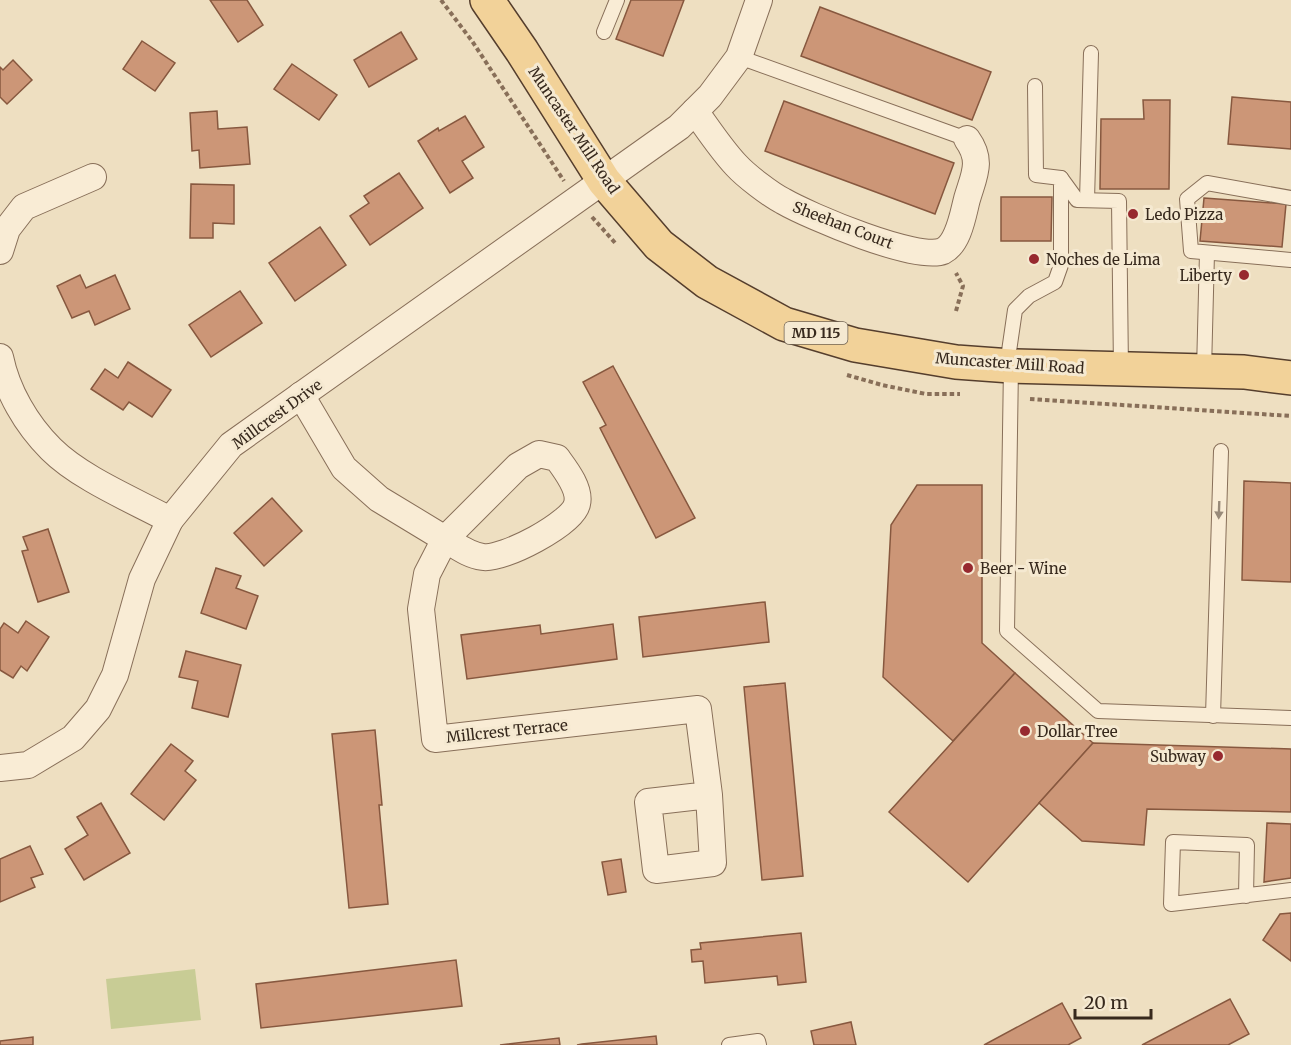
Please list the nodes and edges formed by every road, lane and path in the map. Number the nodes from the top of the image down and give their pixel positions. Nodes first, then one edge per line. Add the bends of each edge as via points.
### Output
1 (441, 0) edge
2 (487, 0) edge
3 (617, 0) edge
4 (759, 0) edge
5 (604, 32) dead end
6 (1091, 53) dead end
7 (739, 57) junction
8 (1035, 86) dead end
9 (695, 111) junction
10 (967, 139) joint
11 (93, 177) dead end
12 (1061, 178) junction
13 (604, 181) junction
14 (1291, 198) edge
15 (578, 200) junction
16 (1087, 200) junction
17 (621, 249) dead end
18 (944, 250) junction
19 (0, 251) edge
20 (1207, 253) junction
21 (1291, 260) edge
22 (956, 311) dead end
23 (0, 357) edge
24 (1121, 369) junction
25 (1204, 371) junction
26 (838, 373) dead end
27 (1010, 376) junction
28 (1291, 378) edge
29 (968, 394) dead end
30 (302, 395) junction
31 (1291, 416) edge
32 (1221, 452) dead end
33 (170, 520) junction
34 (445, 539) junction
35 (1214, 716) junction
36 (1291, 718) edge
37 (0, 768) edge
38 (709, 795) dead end
39 (1291, 890) edge
40 (1246, 896) junction
41 (729, 1045) edge
42 (759, 1045) edge

1 - 15 path
2 - 13 main road, Muncaster Mill Road / MD 115
3 - 5 lane
4 - 7 street, Millcrest Drive
6 - 16 lane
7 - 9 street, Millcrest Drive
7 - 10 lane
8 - 12 lane via 1036,175
9 - 13 street, Millcrest Drive
9 - 18 street, Sheehan Court via 737,166 782,201 844,229 908,250
10 - 18 street via 978,162 959,227
11 - 19 street via 24,207 7,229
12 - 16 lane via 1077,200
12 - 27 lane via 1061,265 1055,282 1029,296 1015,310
13 - 15 street, Millcrest Drive
13 - 27 main road, Muncaster Mill Road / MD 115 via 659,245 707,282 784,324 855,345 956,362
14 - 20 lane via 1207,183 1187,199 1191,251
15 - 17 path
15 - 30 street, Millcrest Drive
16 - 24 lane via 1119,201
18 - 22 path via 963,286
20 - 21 lane
20 - 25 lane
23 - 33 street via 5,379 25,416 51,449 85,474
24 - 25 main road, Muncaster Mill Road / MD 115
24 - 27 main road, Muncaster Mill Road / MD 115
25 - 28 main road, Muncaster Mill Road / MD 115
26 - 29 path via 926,394
27 - 31 path via 1040,401
27 - 35 lane via 1007,631 1098,711
30 - 33 street, Millcrest Drive via 231,445
30 - 34 street, Millcrest Terrace via 344,468 379,499
32 -> 35 lane
33 - 37 street, Millcrest Drive via 142,579 115,675 98,709 73,738 27,765
34 - 34 street, Millcrest Terrace via 518,466 539,454 558,458 577,493 577,504 568,518 517,550 485,558
34 - 38 street, Millcrest Terrace via 427,574 421,609 435,739 698,709
35 - 36 lane
39 - 40 lane
40 - 40 lane via 1171,904 1173,842 1247,845
41 - 42 lane via 758,1041

